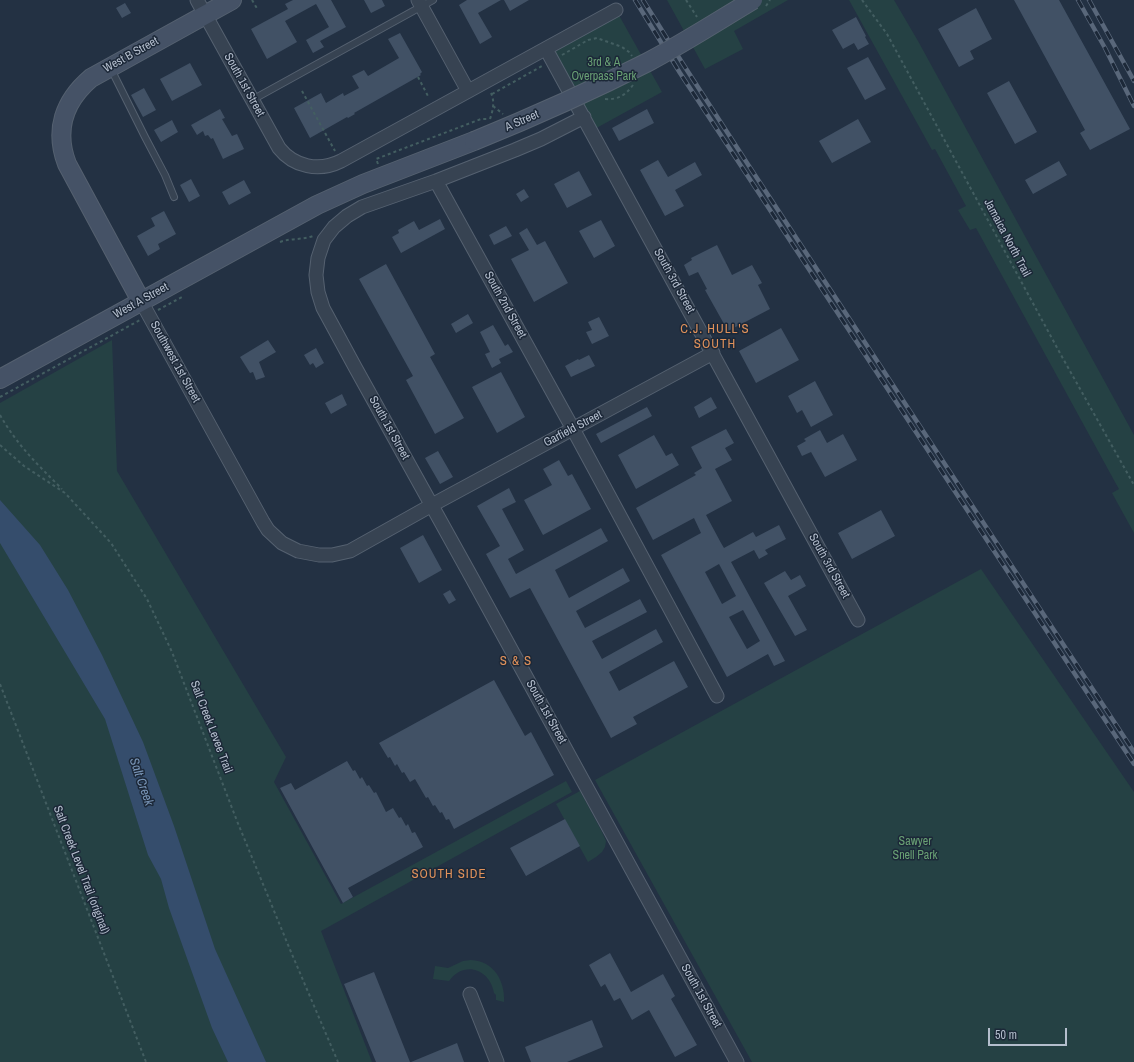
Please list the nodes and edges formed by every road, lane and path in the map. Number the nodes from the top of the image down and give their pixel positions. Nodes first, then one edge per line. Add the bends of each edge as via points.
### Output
1 (232, 0) edge
2 (252, 0) edge
3 (753, 0) edge
4 (862, 0) edge
5 (424, 2) edge
6 (201, 7) edge
7 (258, 10) dead end
8 (616, 10) dead end
9 (546, 49) junction
10 (110, 67) junction
11 (418, 77) dead end
12 (302, 91) dead end
13 (468, 92) junction
14 (429, 98) dead end
15 (252, 100) junction
16 (67, 108) joint
17 (584, 117) junction
18 (341, 161) junction
19 (436, 180) junction
20 (174, 197) dead end
21 (282, 223) joint
22 (316, 275) joint
23 (141, 301) junction
24 (713, 353) junction
25 (0, 379) edge
26 (0, 415) edge
27 (573, 429) junction
28 (0, 445) edge
29 (1134, 485) edge
30 (65, 493) junction
31 (432, 505) junction
32 (282, 543) joint
33 (858, 620) dead end
34 (0, 684) edge
35 (717, 696) dead end
36 (470, 994) dead end
37 (146, 1062) edge
38 (338, 1062) edge
39 (497, 1062) edge
40 (737, 1062) edge

1 - 6 main road, West B Street
2 - 7 path
3 - 21 main road, A Street, bridge via 649,61 596,88 534,117 348,190
4 - 29 path, Jamaica North Trail via 887,34
5 - 13 street
5 - 15 lane
6 - 10 main road, West B Street
6 - 15 street, South 1st Street
8 - 9 street
9 - 13 street
9 - 17 street, South 3rd Street
10 - 16 main road, West B Street via 84,84
10 - 20 lane
11 - 14 path
12 - 18 path
13 - 18 street
15 - 18 street, South 1st Street via 279,148 289,158 299,164 322,167
16 - 23 main road, Southwest 1st Street via 61,135 65,159
17 - 19 street, A Street via 548,136
17 - 24 street, South 3rd Street
19 - 22 street, A Street via 362,207 347,216 324,240
19 - 27 street, South 2nd Street
21 - 23 main road, West A Street
22 - 31 street, South 1st Street via 323,308
23 - 25 main road, West A Street
23 - 32 street, Southwest 1st Street via 258,514 268,530
24 - 27 street, Garfield Street
24 - 33 street, South 3rd Street
26 - 30 path via 24,450
27 - 31 street, Garfield Street
27 - 35 street, South 2nd Street
28 - 30 path, Salt Creek Levee Trail via 24,466
30 - 38 path, Salt Creek Levee Trail via 111,543 147,599 172,652 237,821
31 - 32 street, Garfield Street via 344,553 311,554
31 - 40 street, South 1st Street
34 - 37 path, Salt Creek Level Trail (original)
36 - 39 street

